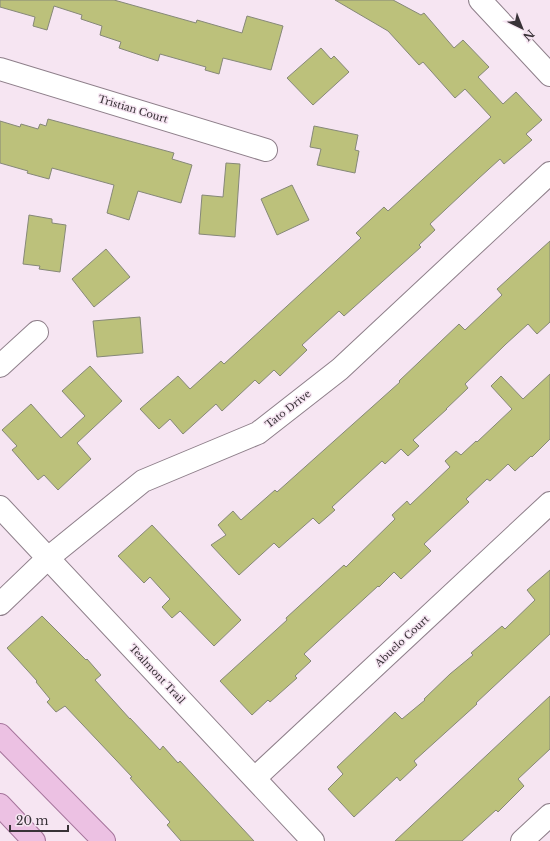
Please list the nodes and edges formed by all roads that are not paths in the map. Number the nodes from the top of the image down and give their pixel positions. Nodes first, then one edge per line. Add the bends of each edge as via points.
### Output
1 (480, 0) edge
2 (0, 69) edge
3 (550, 75) edge
4 (266, 150) dead end
5 (550, 173) edge
6 (37, 332) dead end
7 (0, 366) edge
8 (550, 503) edge
9 (0, 507) edge
10 (48, 558) junction
11 (0, 604) edge
12 (0, 735) edge
13 (254, 778) junction
14 (0, 805) edge
15 (550, 815) edge
16 (34, 841) edge
17 (104, 841) edge
18 (313, 841) edge
19 (522, 841) edge

1 - 3 street
2 - 4 street, Tristian Court
5 - 10 street, Tato Drive via 340,369 264,428 143,481
6 - 7 street
8 - 13 street, Abuelo Court
9 - 10 street, Tealmont Trail
10 - 11 street, Tato Drive
10 - 13 street, Tealmont Trail
12 - 17 main road
13 - 18 street, Tealmont Trail
14 - 16 main road
15 - 19 street

